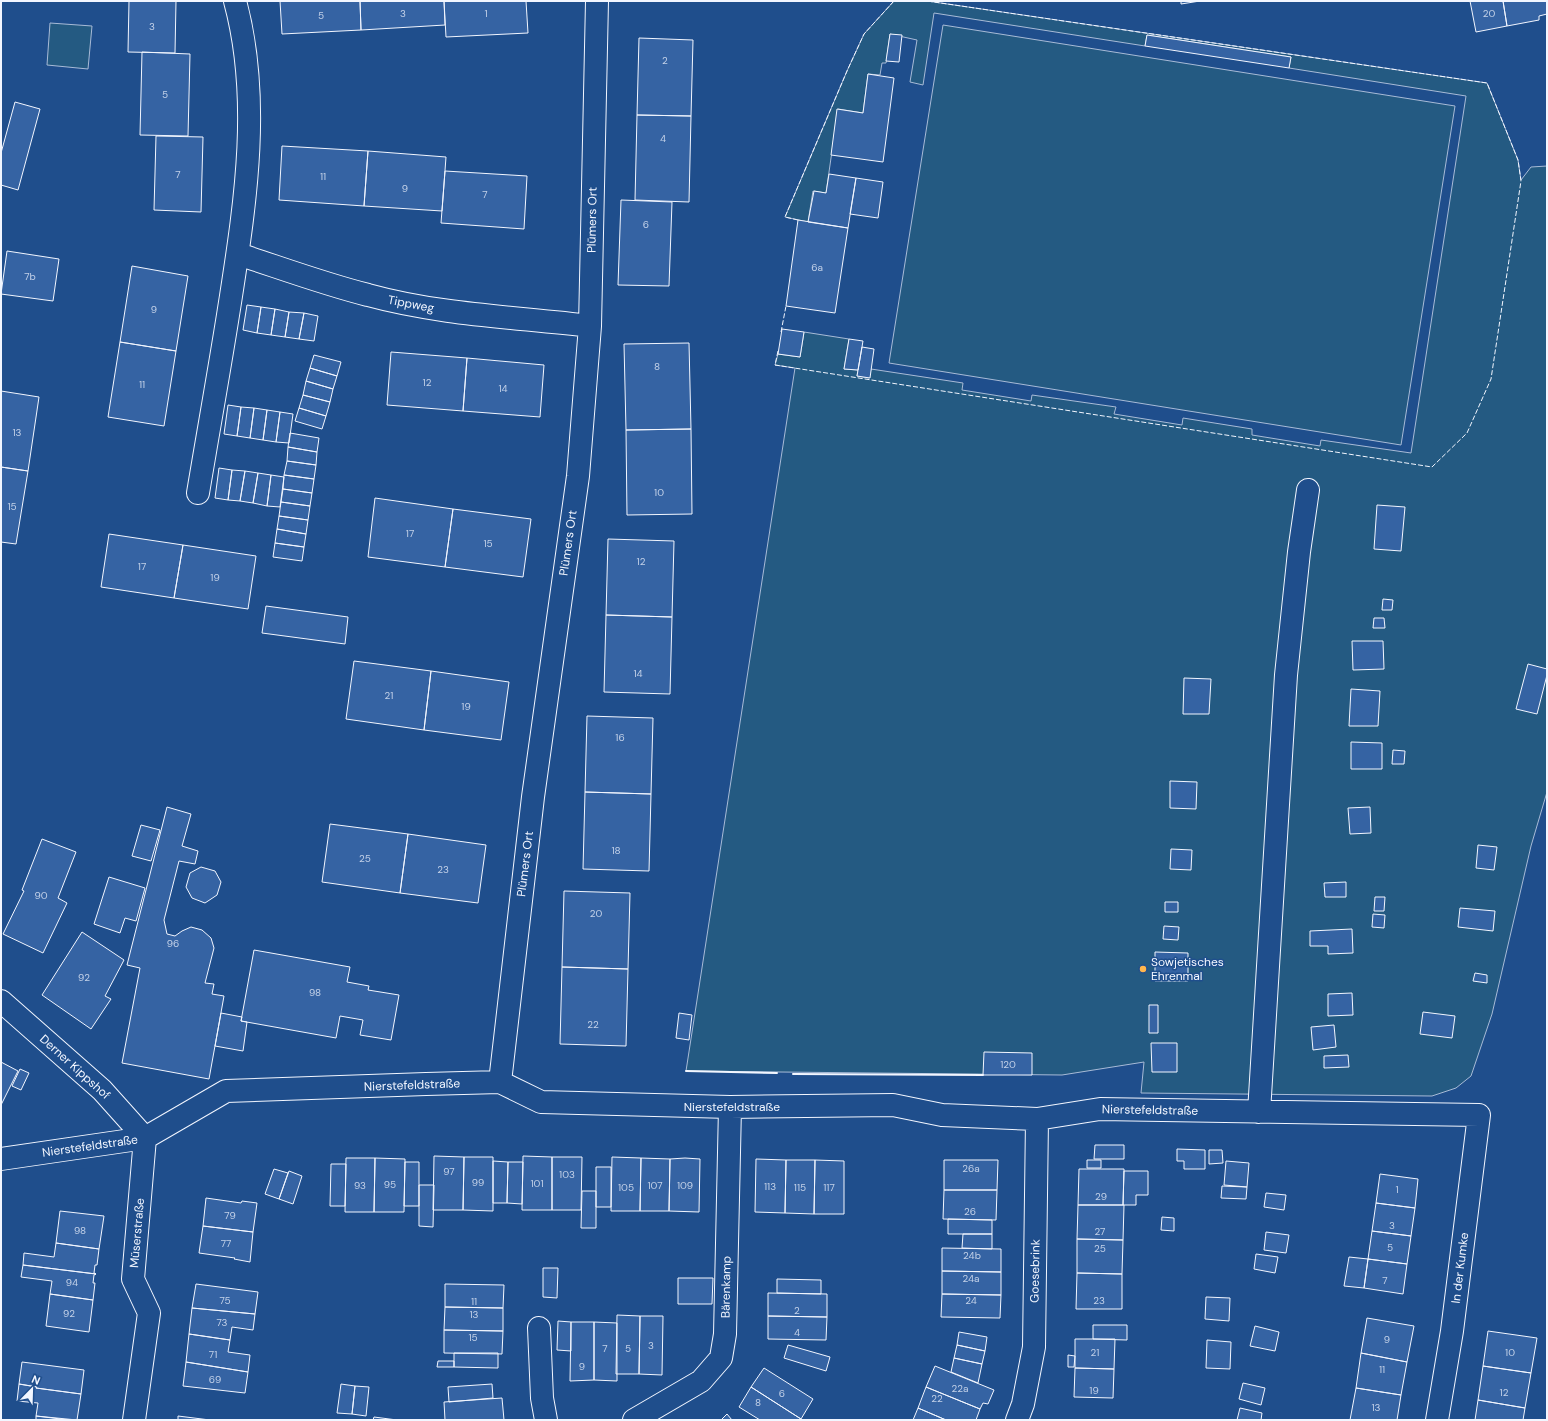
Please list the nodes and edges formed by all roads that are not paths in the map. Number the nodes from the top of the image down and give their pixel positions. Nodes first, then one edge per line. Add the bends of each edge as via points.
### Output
1 (236, 1) edge
2 (597, 1) edge
3 (238, 254) junction
4 (590, 326) junction
5 (1308, 490) dead end
6 (198, 493) dead end
7 (1, 1001) edge
8 (500, 1082) junction
9 (730, 1107) junction
10 (1260, 1112) junction
11 (1479, 1115) joint
12 (1037, 1119) junction
13 (145, 1138) junction
14 (1, 1159) edge
15 (539, 1328) dead end
16 (134, 1420) edge
17 (546, 1420) edge
18 (634, 1420) edge
19 (1017, 1420) edge
20 (1437, 1420) edge

1 - 3 street via 249,77 249,144
2 - 4 street, Plümers Ort
3 - 4 street, Tippweg via 369,296 480,316
3 - 6 street
4 - 8 street, Plümers Ort via 578,476 534,789
5 - 10 street via 1286,676
7 - 13 street, Derner Kippshof via 102,1090
8 - 9 street, Nierstefeldstraße via 541,1102
8 - 13 street, Nierstefeldstraße via 226,1091
9 - 12 street, Nierstefeldstraße via 893,1106 942,1115
9 - 18 street, Bärenkamp via 725,1334 721,1358 701,1381
10 - 11 street, Nierstefeldstraße
10 - 12 street, Nierstefeldstraße via 1100,1109
11 - 20 street, In der Kumke via 1452,1331
12 - 19 street, Goesebrink via 1034,1347 1023,1404
13 - 14 street, Nierstefeldstraße
13 - 16 street, Müserstraße via 133,1279 148,1313
15 - 17 street via 542,1398

